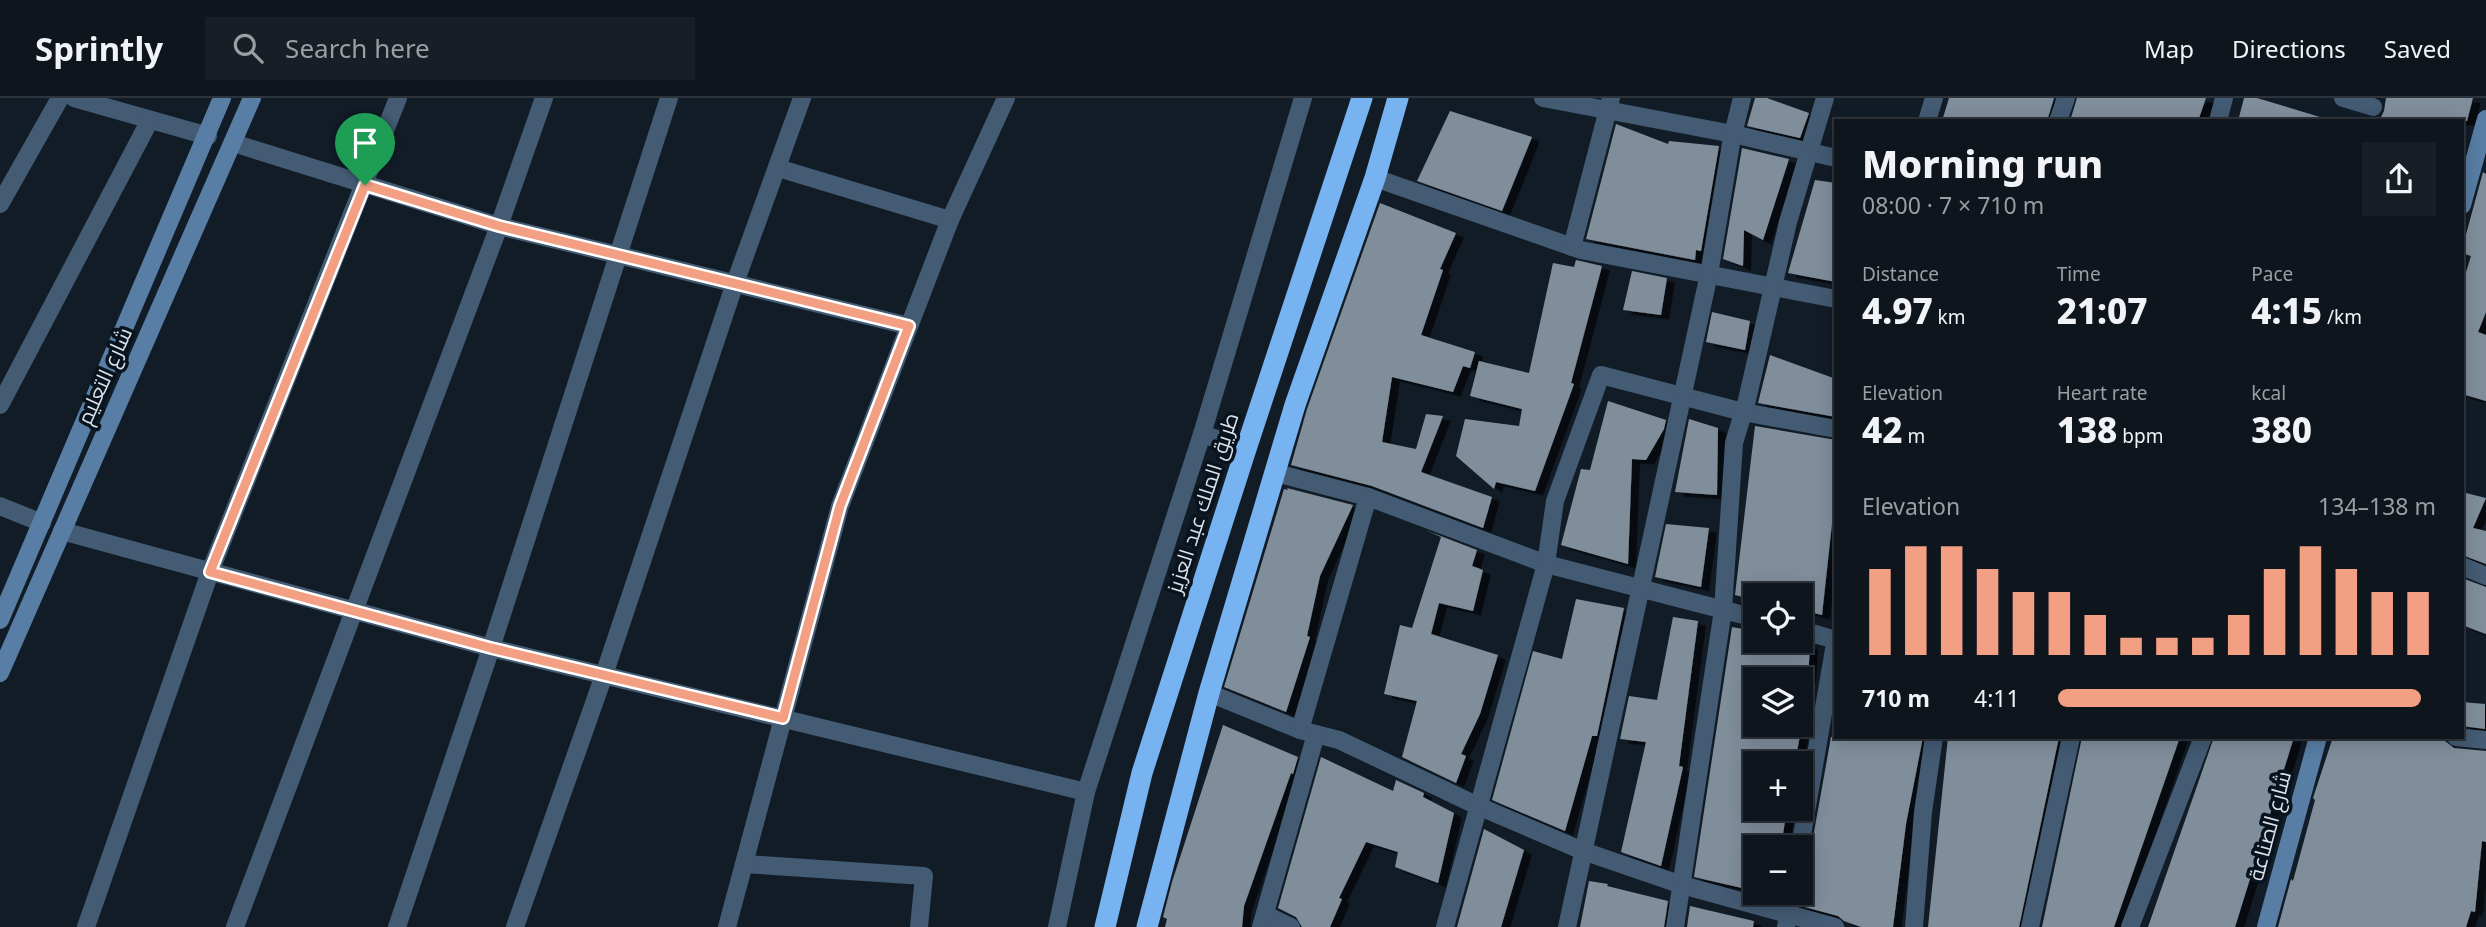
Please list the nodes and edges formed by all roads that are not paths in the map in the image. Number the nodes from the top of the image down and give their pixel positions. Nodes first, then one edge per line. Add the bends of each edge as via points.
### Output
1 (60, 98) edge
2 (74, 98) edge
3 (222, 98) edge
4 (252, 98) edge
5 (398, 98) edge
6 (544, 98) edge
7 (669, 98) edge
8 (802, 98) edge
9 (1006, 98) edge
10 (1303, 98) edge
11 (1362, 98) edge
12 (1398, 98) edge
13 (1543, 98) edge
14 (1742, 98) edge
15 (1825, 98) edge
16 (1934, 98) edge
17 (2066, 98) edge
18 (2224, 98) edge
19 (2343, 98) edge
20 (113, 104) edge
21 (1610, 104) edge
22 (2372, 109) edge
23 (1928, 119) edge
24 (2060, 119) edge
25 (2219, 119) edge
26 (2486, 119) edge
27 (150, 120) junction
28 (1733, 134) junction
29 (208, 136) junction
30 (233, 143) junction
31 (1809, 152) junction
32 (1834, 158) edge
33 (2480, 162) edge
34 (778, 168) junction
35 (1375, 178) junction
36 (365, 185) junction
37 (2464, 200) edge
38 (0, 204) edge
39 (950, 220) junction
40 (499, 226) junction
41 (1572, 247) junction
42 (618, 255) junction
43 (1709, 274) junction
44 (735, 284) junction
45 (1773, 287) junction
46 (1834, 299) edge
47 (909, 326) junction
48 (1682, 395) junction
49 (0, 405) edge
50 (1743, 412) junction
51 (1834, 429) edge
52 (1202, 434) junction
53 (1245, 449) junction
54 (1276, 473) junction
55 (1368, 497) junction
56 (0, 506) edge
57 (42, 523) junction
58 (62, 531) junction
59 (1546, 564) junction
60 (2464, 567) edge
61 (210, 572) junction
62 (2486, 576) edge
63 (1639, 589) junction
64 (1723, 610) junction
65 (356, 611) junction
66 (1743, 615) edge
67 (0, 620) edge
68 (1813, 634) edge
69 (1834, 639) edge
70 (491, 648) junction
71 (1834, 651) edge
72 (0, 673) edge
73 (604, 675) junction
74 (1209, 693) junction
75 (783, 718) junction
76 (1308, 732) junction
77 (2464, 738) edge
78 (1934, 739) edge
79 (2071, 739) edge
80 (2202, 739) edge
81 (2317, 739) edge
82 (2486, 740) edge
83 (1086, 792) junction
84 (1478, 806) junction
85 (1802, 835) edge
86 (1583, 851) junction
87 (745, 864) junction
88 (1682, 885) junction
89 (1787, 920) edge
90 (1264, 921) edge
91 (86, 927) edge
92 (235, 927) edge
93 (397, 927) edge
94 (515, 927) edge
95 (727, 927) edge
96 (919, 927) edge
97 (1057, 927) edge
98 (1105, 927) edge
99 (1147, 927) edge
100 (1290, 927) edge
101 (1445, 927) edge
102 (1567, 927) edge
103 (1675, 927) edge
104 (1835, 927) edge
105 (1914, 927) edge
106 (2030, 927) edge
107 (2130, 927) edge
108 (2266, 927) edge

1 - 38 street
2 - 20 street
3 - 29 street, شارع التعليم
4 - 30 street, شارع التعليم
5 - 36 street
6 - 40 street
7 - 42 street
8 - 34 street
9 - 39 street
10 - 52 street
11 - 53 highway, طريق الملك عبد العزيز
12 - 35 highway
13 - 21 street
14 - 28 street
15 - 31 street
16 - 23 street
17 - 24 street
18 - 25 street
19 - 22 street
20 - 27 street
21 - 28 street
21 - 41 street
26 - 33 street
27 - 29 street
27 - 49 street
28 - 31 street
28 - 43 street
29 - 57 street, شارع التعليم
30 - 36 street
30 - 58 street, شارع التعليم
31 - 32 street
31 - 45 street
33 - 37 street
34 - 39 street
34 - 44 street
35 - 41 street
35 - 54 highway via 1295,405
36 - 40 street
36 - 61 street
39 - 47 street
40 - 42 street
40 - 65 street
41 - 43 street
42 - 44 street
42 - 70 street
43 - 45 street
43 - 48 street
44 - 47 street
44 - 73 street
45 - 46 street
45 - 50 street
47 - 75 street via 840,506
48 - 50 street
48 - 59 street via 1601,375 1555,501
48 - 63 street
50 - 51 street
50 - 64 street via 1734,443
52 - 53 street
52 - 83 street
53 - 98 highway, طريق الملك عبد العزيز via 1142,773
54 - 55 street
54 - 74 highway
55 - 59 street
55 - 76 street
56 - 57 street
57 - 67 street, شارع التعليم
58 - 61 street
58 - 72 street, شارع التعليم
59 - 63 street
59 - 84 street
60 - 62 street
61 - 65 street
61 - 91 street
63 - 64 street
63 - 86 street
64 - 66 street
64 - 88 street
65 - 70 street
65 - 92 street
68 - 69 street
70 - 73 street
70 - 93 street
71 - 85 street
73 - 75 street
73 - 94 street
74 - 76 street
74 - 99 highway
75 - 83 street
75 - 87 street
76 - 84 street via 1339,740
76 - 90 street
77 - 82 street
78 - 105 street
79 - 106 street
80 - 107 street
81 - 108 street, شارع الصناعة
83 - 97 street
84 - 86 street
84 - 101 street
86 - 88 street
86 - 102 street
87 - 95 street
87 - 96 street via 924,876
88 - 89 street
88 - 103 street
89 - 104 street
90 - 100 street

